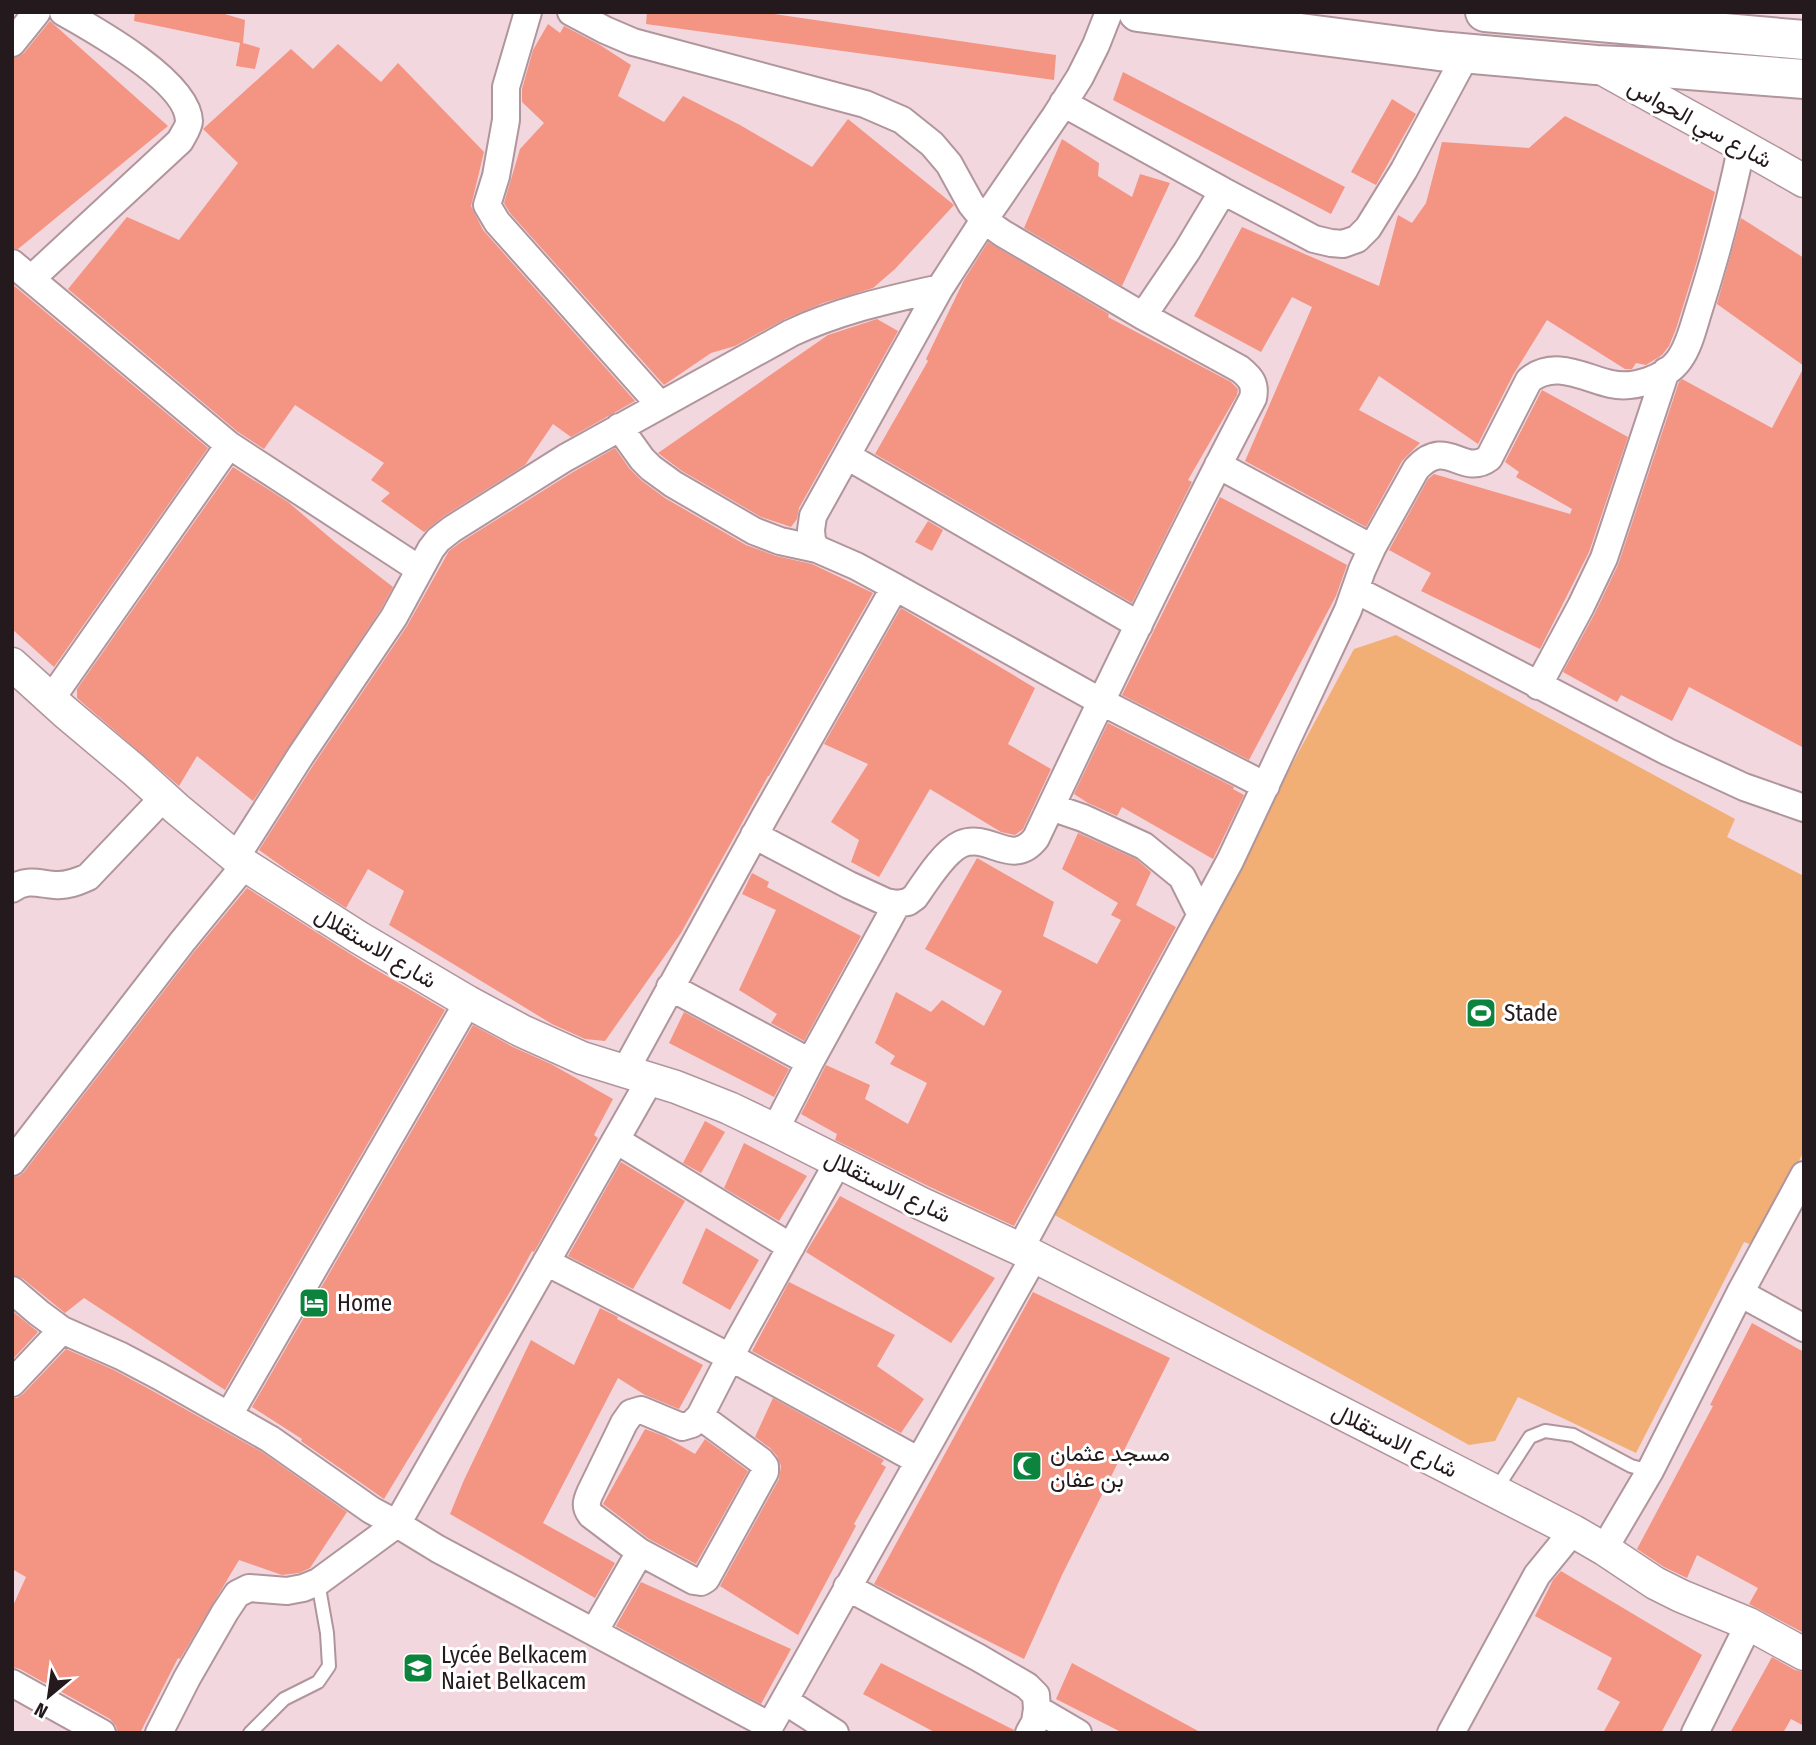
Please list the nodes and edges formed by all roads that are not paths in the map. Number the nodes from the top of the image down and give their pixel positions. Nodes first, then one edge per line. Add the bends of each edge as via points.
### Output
1 (37, 12) edge
2 (64, 12) edge
3 (528, 12) edge
4 (571, 12) edge
5 (1109, 12) edge
6 (1138, 12) edge
7 (1485, 12) edge
8 (1528, 15) edge
9 (1804, 40) edge
10 (12, 43) edge
11 (1467, 53) junction
12 (1596, 65) junction
13 (1804, 79) edge
14 (1063, 103) junction
15 (1742, 144) junction
16 (1804, 181) edge
17 (1223, 191) junction
18 (984, 220) junction
19 (22, 271) edge
20 (940, 288) junction
21 (1143, 316) junction
22 (1666, 371) junction
23 (660, 405) junction
24 (619, 427) junction
25 (229, 446) junction
26 (847, 456) junction
27 (1217, 466) junction
28 (1372, 548) junction
29 (817, 550) junction
30 (419, 569) junction
31 (895, 587) junction
32 (1356, 590) junction
33 (1139, 625) junction
34 (12, 664) edge
35 (1538, 686) junction
36 (51, 699) junction
37 (1100, 701) junction
38 (1266, 786) junction
39 (164, 797) junction
40 (1051, 807) junction
41 (1804, 808) edge
42 (754, 835) junction
43 (240, 861) junction
44 (12, 889) edge
45 (897, 904) junction
46 (1201, 915) junction
47 (670, 987) junction
48 (468, 1002) junction
49 (810, 1062) junction
50 (638, 1075) junction
51 (775, 1130) junction
52 (615, 1140) junction
53 (12, 1162) edge
54 (838, 1162) junction
55 (1804, 1175) edge
56 (791, 1247) junction
57 (1027, 1253) junction
58 (546, 1262) junction
59 (12, 1290) edge
60 (1740, 1293) junction
61 (1804, 1328) edge
62 (62, 1330) junction
63 (730, 1357) junction
64 (12, 1382) edge
65 (229, 1415) junction
66 (700, 1416) junction
67 (919, 1461) junction
68 (1650, 1471) junction
69 (1495, 1491) junction
70 (397, 1524) junction
71 (1573, 1531) junction
72 (1604, 1549) junction
73 (640, 1552) junction
74 (318, 1582) junction
75 (847, 1587) junction
76 (1749, 1624) junction
77 (594, 1632) junction
78 (1804, 1654) edge
79 (12, 1683) edge
80 (785, 1701) junction
81 (1033, 1721) edge
82 (768, 1730) edge
83 (102, 1733) edge
84 (159, 1733) edge
85 (250, 1733) edge
86 (835, 1733) edge
87 (1078, 1733) edge
88 (1451, 1733) edge
89 (1695, 1733) edge

1 - 10 street
2 - 19 street via 127,51 168,84 185,104 189,123 180,141
3 - 23 street via 506,87 506,120 487,205 497,222
4 - 18 street via 633,42 865,104 902,120 949,164
5 - 14 street
6 - 11 main road
7 - 8 main road
8 - 9 main road
11 - 12 main road
11 - 17 street via 1404,170 1357,239 1343,244 1314,239
12 - 13 main road
12 - 15 street, شارع سي الحواس
14 - 17 street
14 - 18 street
15 - 16 street, شارع سي الحواس
15 - 22 street via 1689,340 1678,362
17 - 21 street
18 - 20 street
18 - 21 street
19 - 25 street
20 - 23 street via 826,317
20 - 26 street
21 - 27 street via 1240,369 1253,382 1253,398
22 - 28 street via 1638,384 1619,386 1576,372 1539,372 1529,380 1489,458 1473,464 1445,454 1423,461
22 - 35 street via 1604,558
23 - 24 street
24 - 29 street via 651,468 673,484 754,531
24 - 30 street via 452,529
25 - 30 street
25 - 36 street
26 - 29 street via 813,516 812,541
26 - 33 street
27 - 28 street
27 - 33 street
28 - 32 street
29 - 31 street
30 - 43 street via 408,595 340,695
31 - 37 street
31 - 42 street
32 - 35 street
32 - 38 street
33 - 37 street
34 - 36 street, شارع الاستقلال
35 - 41 street via 1719,776
36 - 39 street, شارع الاستقلال
37 - 38 street
37 - 40 street
38 - 46 street
39 - 43 street, شارع الاستقلال
39 - 44 street via 88,877 74,884 37,882
40 - 45 street via 1029,848 1017,851 981,842 962,844 949,853 915,897
40 - 46 street via 1143,846 1182,877
42 - 45 street via 849,885
42 - 47 street
43 - 48 street, شارع الاستقلال
43 - 53 street
45 - 49 street
46 - 57 street
47 - 49 street
47 - 50 street
48 - 50 street, شارع الاستقلال via 582,1058
48 - 65 street
49 - 51 street
50 - 51 street, شارع الاستقلال
50 - 52 street
51 - 54 street, شارع الاستقلال
52 - 56 street
52 - 58 street
54 - 56 street
54 - 57 street, شارع الاستقلال
55 - 60 street
56 - 63 street
57 - 67 street
57 - 69 street, شارع الاستقلال
58 - 63 street
58 - 70 street
59 - 62 street
60 - 61 street
60 - 68 street
62 - 64 street
62 - 65 street via 121,1356
63 - 66 street
63 - 67 street
65 - 70 street
66 - 73 street via 682,1427 641,1410 631,1413 586,1501 591,1515
66 - 73 street via 761,1461 765,1472 706,1579 694,1581
67 - 75 street
68 - 69 lane via 1631,1466 1573,1435 1545,1430 1530,1437
68 - 72 street
69 - 71 street, شارع الاستقلال
70 - 74 street
70 - 77 street
71 - 72 street, شارع الاستقلال
71 - 88 street via 1537,1575
72 - 76 street, شارع الاستقلال via 1654,1583
73 - 77 street
74 - 84 street via 287,1591 249,1588 237,1594
74 - 85 lane via 329,1666 318,1682 284,1699
75 - 80 street
75 - 81 street via 1027,1686 1036,1695
76 - 78 street, شارع الاستقلال
76 - 89 street
77 - 82 street
79 - 83 street
80 - 82 street
80 - 86 street
81 - 87 street

